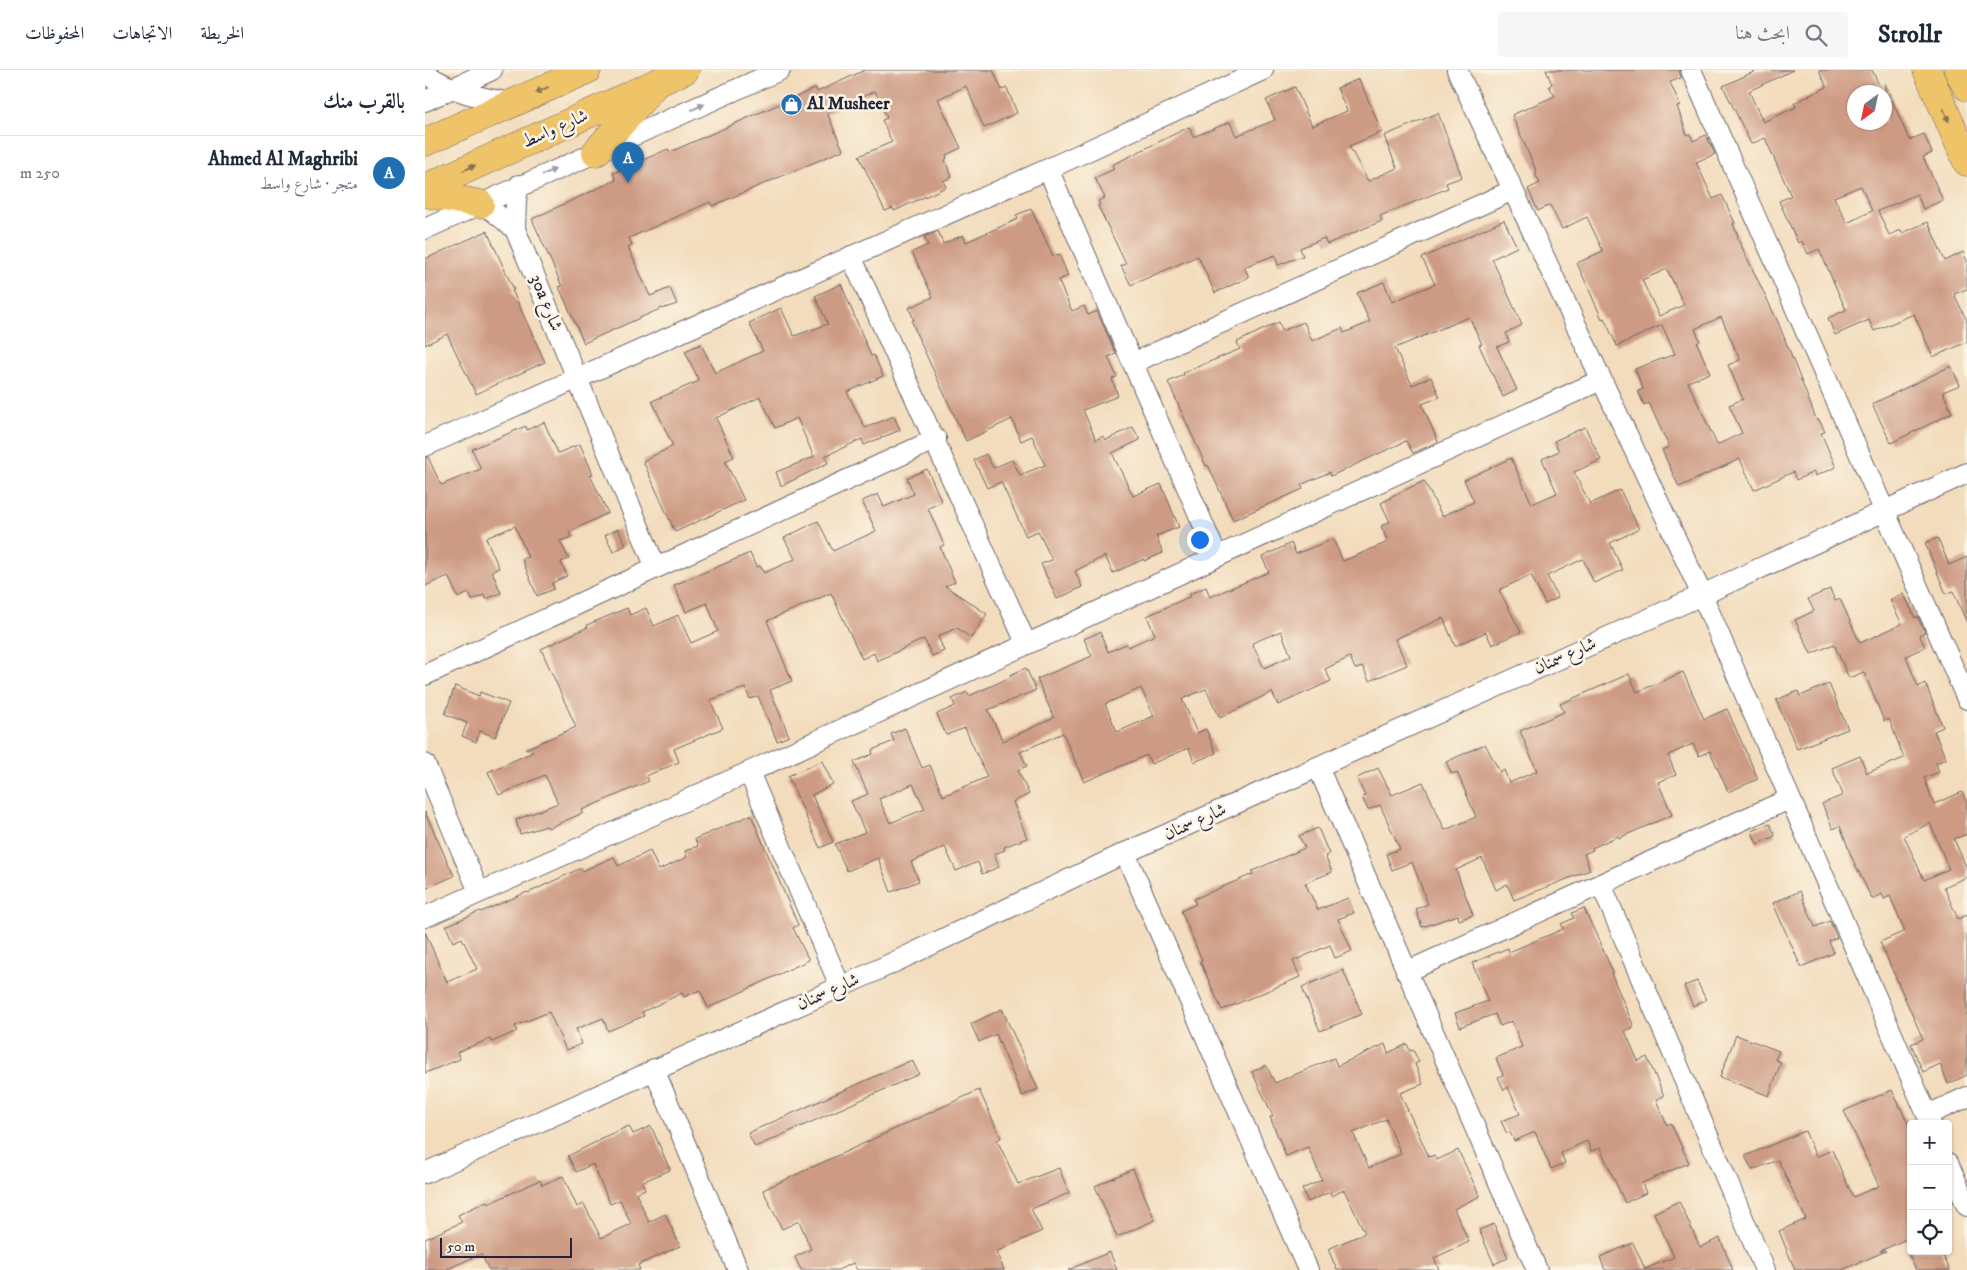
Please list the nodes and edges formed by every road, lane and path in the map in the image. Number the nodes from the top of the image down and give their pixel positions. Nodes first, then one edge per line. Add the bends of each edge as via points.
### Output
1 (492, 70) edge
2 (587, 70) edge
3 (685, 70) edge
4 (780, 70) edge
5 (1263, 70) edge
6 (1457, 70) edge
7 (1927, 70) edge
8 (1958, 70) edge
9 (1696, 72) edge
10 (425, 73) edge
11 (648, 77) edge
12 (1967, 87) edge
13 (452, 88) junction
14 (425, 101) edge
15 (512, 103) junction
16 (425, 142) edge
17 (597, 152) junction
18 (1967, 162) edge
19 (1048, 169) junction
20 (519, 185) junction
21 (425, 188) edge
22 (1513, 190) junction
23 (425, 193) edge
24 (480, 204) junction
25 (425, 228) edge
26 (515, 229) junction
27 (851, 256) junction
28 (1133, 363) junction
29 (577, 378) junction
30 (1601, 380) junction
31 (936, 439) junction
32 (425, 446) edge
33 (1967, 473) edge
34 (1884, 513) junction
35 (1217, 556) junction
36 (656, 568) junction
37 (1702, 595) junction
38 (1026, 643) junction
39 (425, 675) edge
40 (1967, 700) edge
41 (425, 764) edge
42 (1318, 767) junction
43 (749, 772) junction
44 (1789, 799) junction
45 (1125, 853) junction
46 (1601, 884) junction
47 (479, 892) junction
48 (425, 917) edge
49 (1407, 972) junction
50 (840, 986) junction
51 (655, 1069) junction
52 (1967, 1097) edge
53 (1929, 1119) edge
54 (1949, 1165) edge
55 (425, 1173) edge
56 (1967, 1206) edge
57 (738, 1270) edge
58 (1309, 1270) edge
59 (1537, 1270) edge
60 (1765, 1270) edge

1 - 13 street
2 -> 15 main road
3 - 11 main road, شارع واسط
17 -> 4 street
5 - 19 street
6 - 22 street
7 -> 18 main road
8 - 12 main road
9 - 34 street
10 - 13 street
11 - 17 main road
21 -> 11 main road, شارع واسط via 588,114
13 - 14 street
13 - 15 street via 481,98
15 - 16 main road
20 -> 17 street
19 - 27 street
19 - 28 street
20 - 24 street
20 - 26 street, 30a شارع
22 - 28 street
22 - 30 street
23 - 24 main road
24 - 25 street
24 - 26 street, 30a شارع via 493,210
26 - 29 street, 30a شارع
27 - 29 street
27 - 31 street
28 - 35 street
29 - 32 street
29 - 36 street, 30a شارع
30 - 35 street
30 - 37 street
31 - 36 street
31 - 38 street
33 - 34 street, شارع سمنان
34 - 37 street, شارع سمنان
34 - 40 street
35 - 38 street
36 - 39 street
37 - 42 street, شارع سمنان
37 - 44 street
38 - 43 street
41 - 47 street
42 - 45 street, شارع سمنان
42 - 49 street
43 - 47 street
43 - 50 street
44 - 46 street
44 - 53 street
45 - 50 street, شارع سمنان
45 - 58 street
46 - 49 street
46 - 60 street
47 - 48 street
49 - 59 street
50 - 51 street, شارع سمنان
51 - 55 street, شارع سمنان
51 - 57 street
52 - 53 street
54 - 56 street

